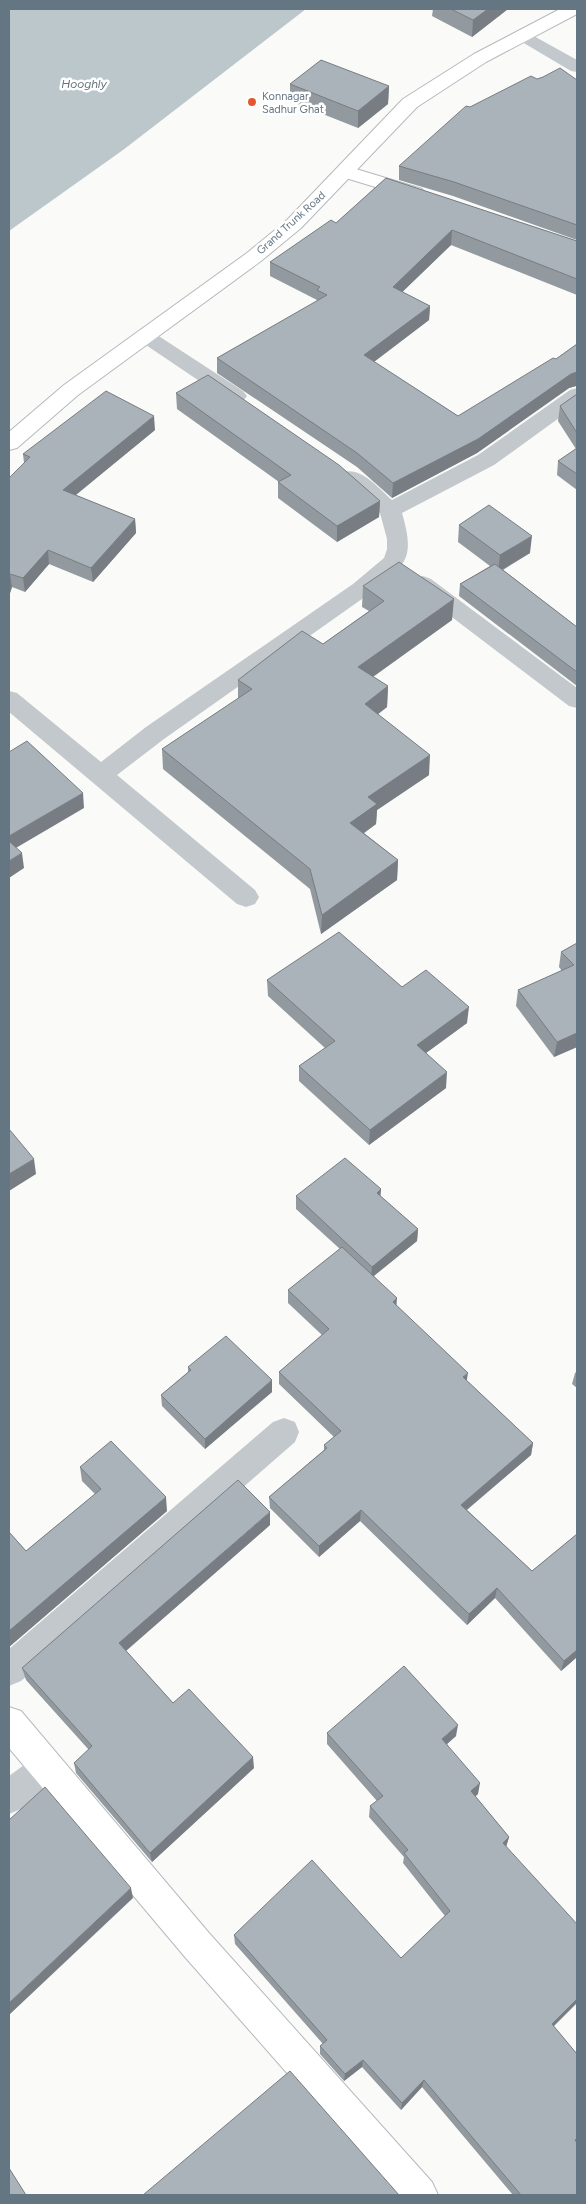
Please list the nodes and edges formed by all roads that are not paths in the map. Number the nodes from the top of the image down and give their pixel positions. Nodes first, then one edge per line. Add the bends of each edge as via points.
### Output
1 (573, 9) edge
2 (523, 35) junction
3 (577, 67) edge
4 (346, 172) junction
5 (436, 199) edge
6 (144, 335) junction
7 (577, 395) edge
8 (254, 409) edge
9 (9, 443) edge
10 (332, 463) edge
11 (390, 510) junction
12 (394, 562) junction
13 (9, 699) edge
14 (577, 700) edge
15 (102, 774) junction
16 (246, 897) dead end
17 (284, 1432) dead end
18 (9, 1670) edge
19 (9, 1723) edge
20 (48, 1769) junction
21 (9, 1797) edge
22 (419, 2195) edge

1 - 2 main road, Grand Trunk Road
2 - 3 street
2 - 4 main road, Grand Trunk Road via 450,76 410,104
4 - 5 main road
4 - 6 main road, Grand Trunk Road via 294,224 254,257
6 - 8 street
6 - 9 main road, Grand Trunk Road via 71,390
7 - 11 street via 486,460
10 - 11 street
11 - 12 street via 399,540
12 - 14 street
12 - 15 street
13 - 15 street
15 - 16 street
17 - 18 street
19 - 20 main road
20 - 21 street
20 - 22 main road via 197,1945

